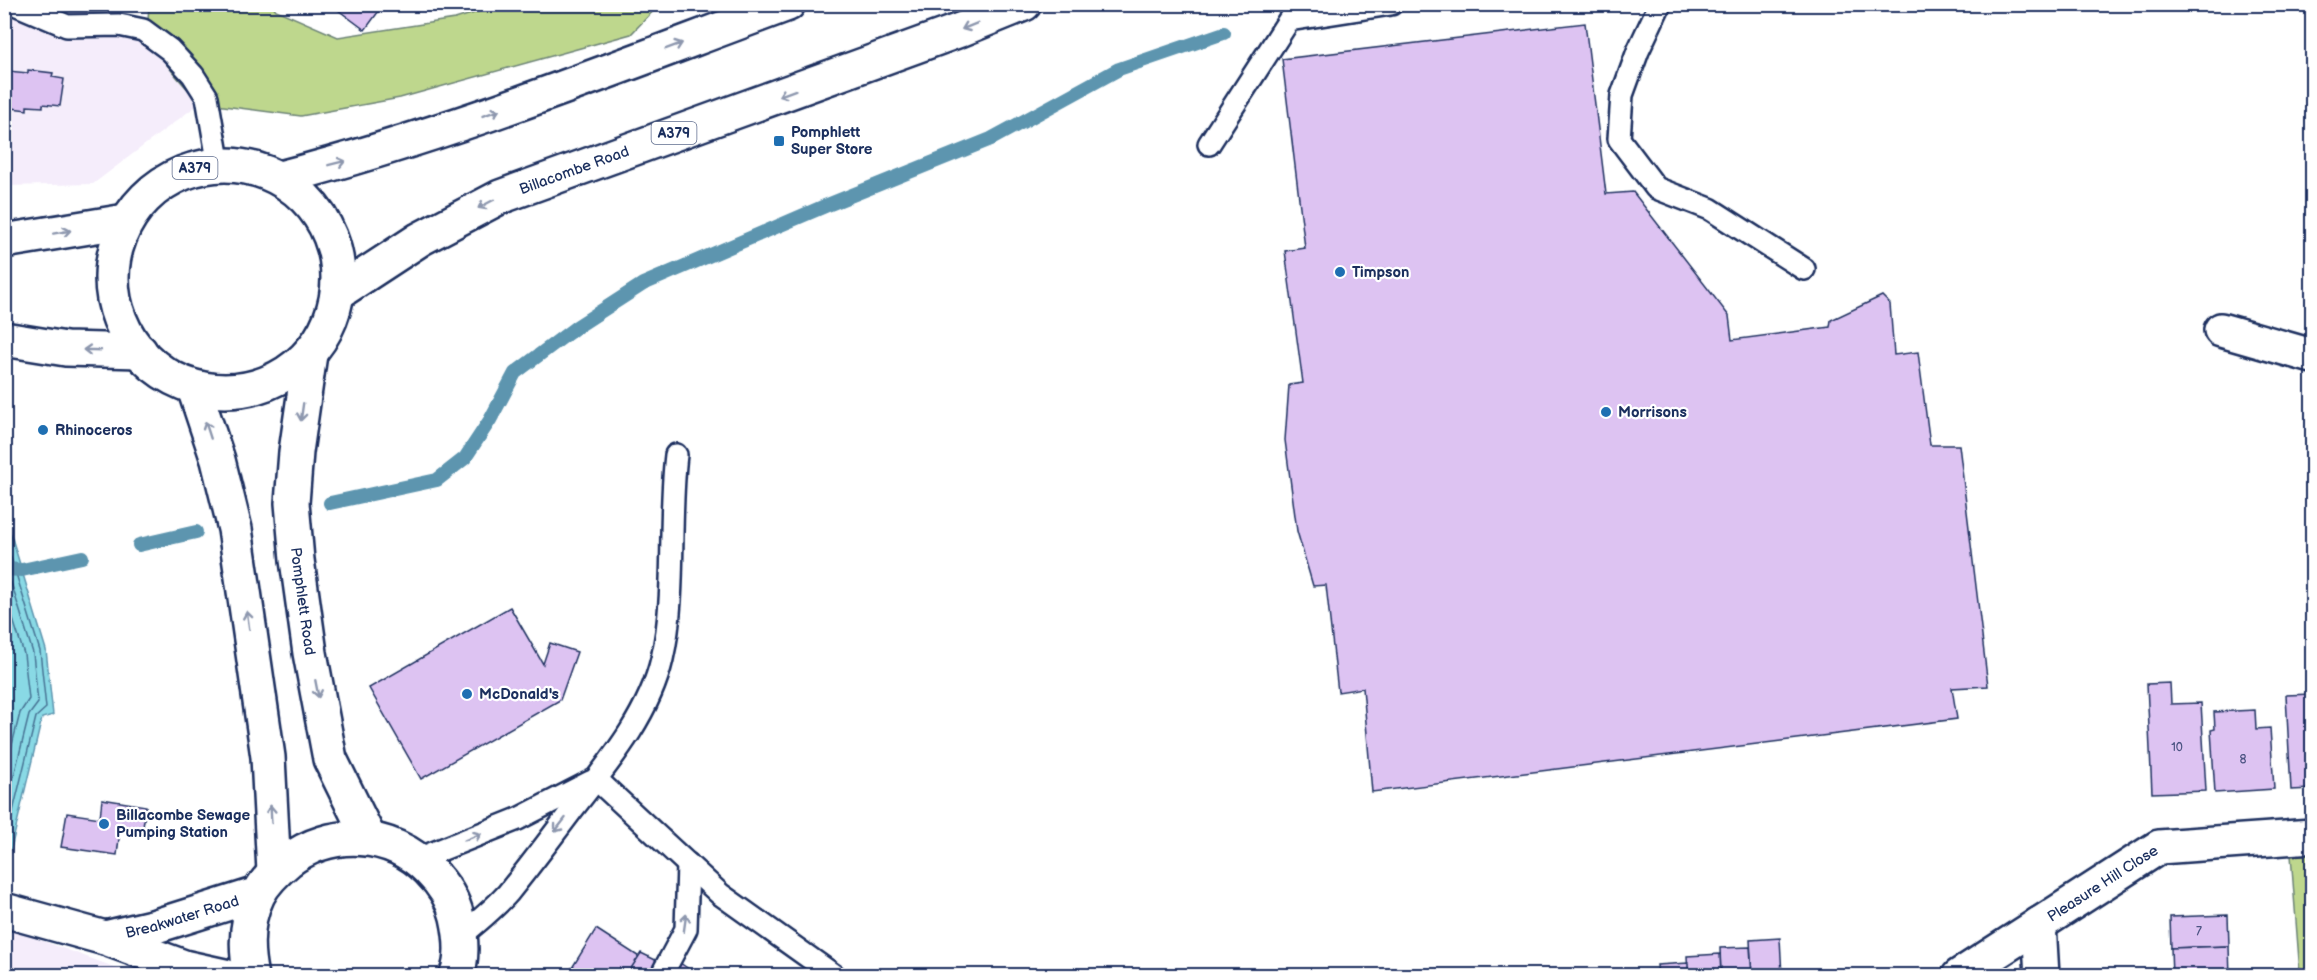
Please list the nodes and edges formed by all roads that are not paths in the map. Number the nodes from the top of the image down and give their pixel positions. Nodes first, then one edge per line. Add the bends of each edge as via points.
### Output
1 (15, 4) edge
2 (788, 4) edge
3 (1024, 4) edge
4 (1391, 4) edge
5 (1660, 4) edge
6 (734, 14) edge
7 (1209, 144) dead end
8 (219, 166) junction
9 (280, 178) junction
10 (126, 221) junction
11 (4, 241) edge
12 (1804, 269) dead end
13 (339, 292) junction
14 (2221, 330) dead end
15 (4, 339) edge
16 (140, 351) junction
17 (310, 354) junction
18 (2313, 356) edge
19 (194, 388) junction
20 (676, 455) dead end
21 (596, 779) junction
22 (2313, 836) edge
23 (369, 838) junction
24 (418, 859) junction
25 (688, 864) junction
26 (266, 883) junction
27 (4, 910) edge
28 (2039, 924) junction
29 (461, 936) junction
30 (105, 938) junction
31 (225, 975) edge
32 (251, 975) edge
33 (456, 975) edge
34 (661, 975) edge
35 (835, 975) edge
36 (1959, 975) edge
37 (2042, 975) edge

1 - 8 lane via 67,26 119,25 143,30 170,50 207,97
2 - 6 street
3 -> 13 street, Billacombe Road / A379 via 500,196 420,239
4 - 7 lane via 1289,20
5 - 12 lane via 1622,95 1619,139 1656,188 1710,209
9 -> 6 street via 436,132
8 - 9 street, A379 via 239,165
8 - 10 street, A379 via 195,168 155,188
9 - 13 street, A379 via 315,207 335,247
11 -> 10 street
10 - 16 street, A379 via 112,261 113,302 129,340
13 - 17 street, A379 via 330,325
14 - 18 street
16 -> 15 street via 66,349
16 - 19 street, A379 via 163,374
17 - 19 street, A379 via 277,380 236,392
17 -> 23 street, Pomphlett Road via 292,503 297,560 330,759
26 -> 19 street via 268,757 235,529
20 - 21 lane via 670,609 662,661 642,712
24 -> 21 lane via 518,819
21 - 25 lane
21 -> 29 lane via 507,894
22 - 28 street, Pleasure Hill Close via 2159,847
23 - 24 street via 395,845
23 - 26 street via 334,839 301,851
24 - 29 street via 440,880 454,906
34 -> 25 lane via 686,928
25 - 35 lane via 720,894
26 - 30 street, Breakwater Road via 156,926
26 - 32 street via 248,923 246,952
27 - 30 street, Breakwater Road
28 - 36 street, Pleasure Hill Close
28 - 37 street, Pleasure Hill Close
29 - 33 street
30 - 31 street, Breakwater Road via 184,967

